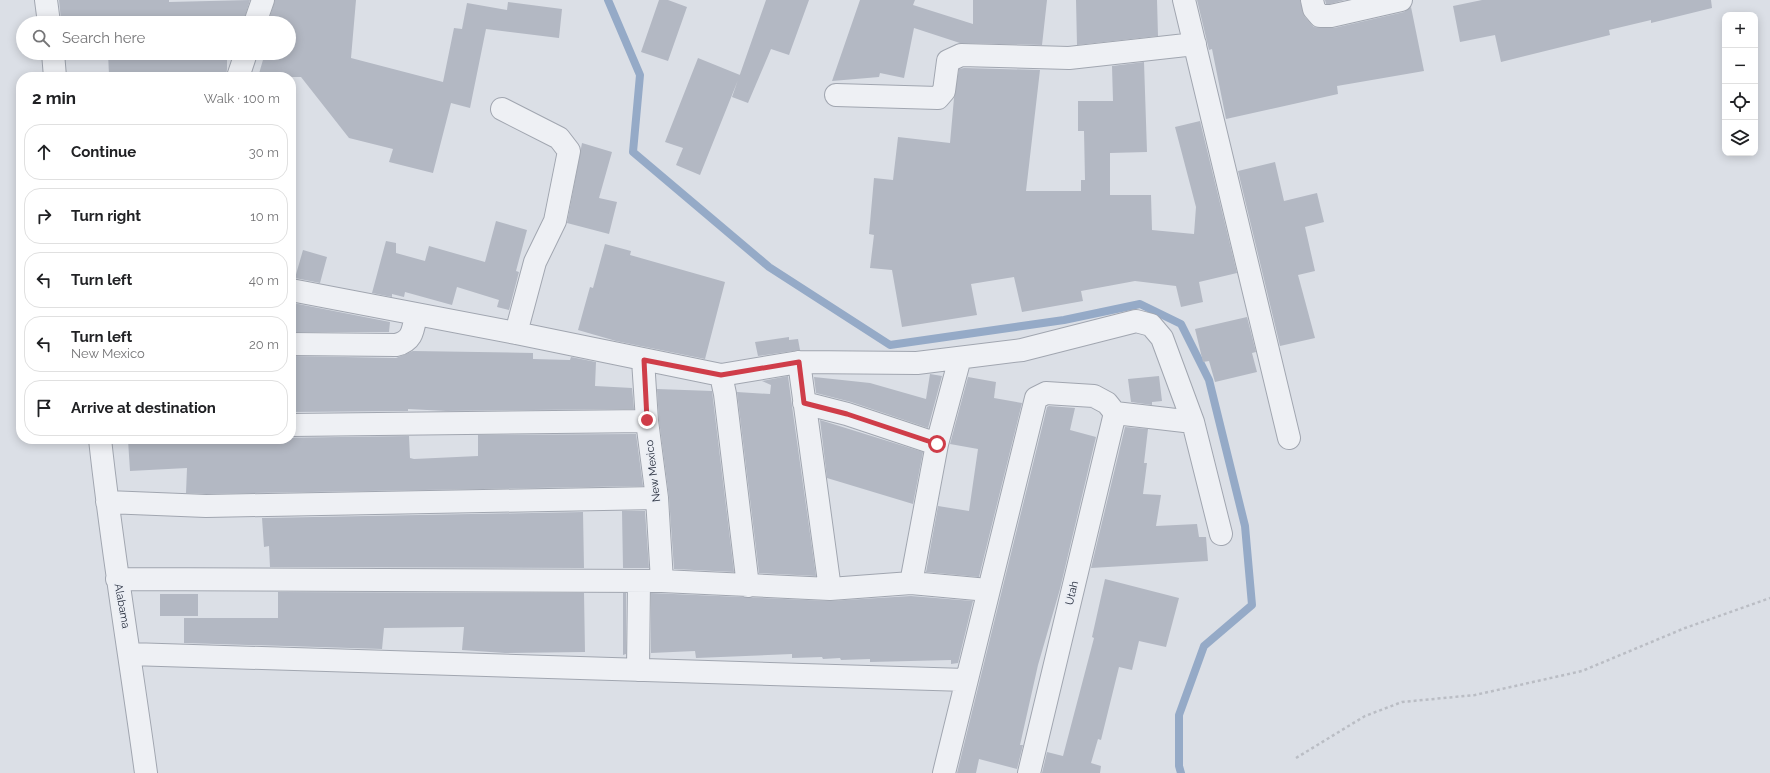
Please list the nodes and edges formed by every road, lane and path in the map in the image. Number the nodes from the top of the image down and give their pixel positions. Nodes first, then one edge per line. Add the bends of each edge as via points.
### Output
1 (46, 0) edge
2 (263, 0) edge
3 (1184, 0) edge
4 (1312, 0) edge
5 (1401, 0) edge
6 (48, 16) edge
7 (258, 16) edge
8 (1195, 44) junction
9 (54, 60) edge
10 (244, 60) edge
11 (55, 72) edge
12 (240, 72) edge
13 (836, 95) dead end
14 (502, 109) dead end
15 (296, 291) edge
16 (416, 314) junction
17 (516, 333) junction
18 (296, 344) edge
19 (960, 358) junction
20 (644, 360) junction
21 (799, 362) junction
22 (721, 375) junction
23 (804, 403) junction
24 (1115, 413) junction
25 (647, 420) junction
26 (1193, 422) junction
27 (296, 425) edge
28 (1289, 438) dead end
29 (101, 444) edge
30 (937, 444) junction
31 (657, 498) junction
32 (107, 502) junction
33 (1221, 534) dead end
34 (117, 579) junction
35 (639, 581) junction
36 (662, 581) junction
37 (911, 583) junction
38 (748, 586) junction
39 (830, 589) junction
40 (988, 590) junction
41 (1770, 598) edge
42 (130, 654) junction
43 (638, 670) junction
44 (966, 680) junction
45 (1296, 758) dead end
46 (146, 773) edge
47 (944, 773) edge
48 (1029, 773) edge

1 - 6 street
2 - 7 street
3 - 8 street
4 - 5 street via 1314,9 1320,16 1331,16
8 - 13 street via 1069,58 962,55 948,61 944,91 938,98
8 - 28 street
9 - 11 street
10 - 12 street
14 - 17 street via 560,138 569,151 555,221 535,262
15 - 16 street
16 - 17 street
16 - 18 street via 411,335 405,343
17 - 20 street
19 - 21 street via 917,363
19 - 26 street via 1022,350 1136,321 1151,325 1162,338
19 - 30 street
20 - 22 street
20 - 25 street, New Mexico
21 - 22 street
21 - 23 street
22 - 38 street
23 - 30 street via 847,414
23 - 39 street
24 - 26 street
24 - 40 street via 1107,403 1094,396 1046,393 1036,398
24 - 48 street, Utah
25 - 27 street
25 - 31 street, New Mexico
26 - 33 street
29 - 32 street, Alabama
30 - 37 street
31 - 32 street via 206,506
31 - 36 street, New Mexico
32 - 34 street, Alabama
34 - 35 street
34 - 42 street, Alabama
35 - 36 street
35 - 43 street
36 - 38 street
37 - 39 street
37 - 40 street
38 - 39 street
40 - 44 street
41 - 45 path via 1685,628 1582,671 1475,695 1402,702 1365,716
42 - 43 street
42 - 46 street, Alabama
43 - 44 street
44 - 47 street

